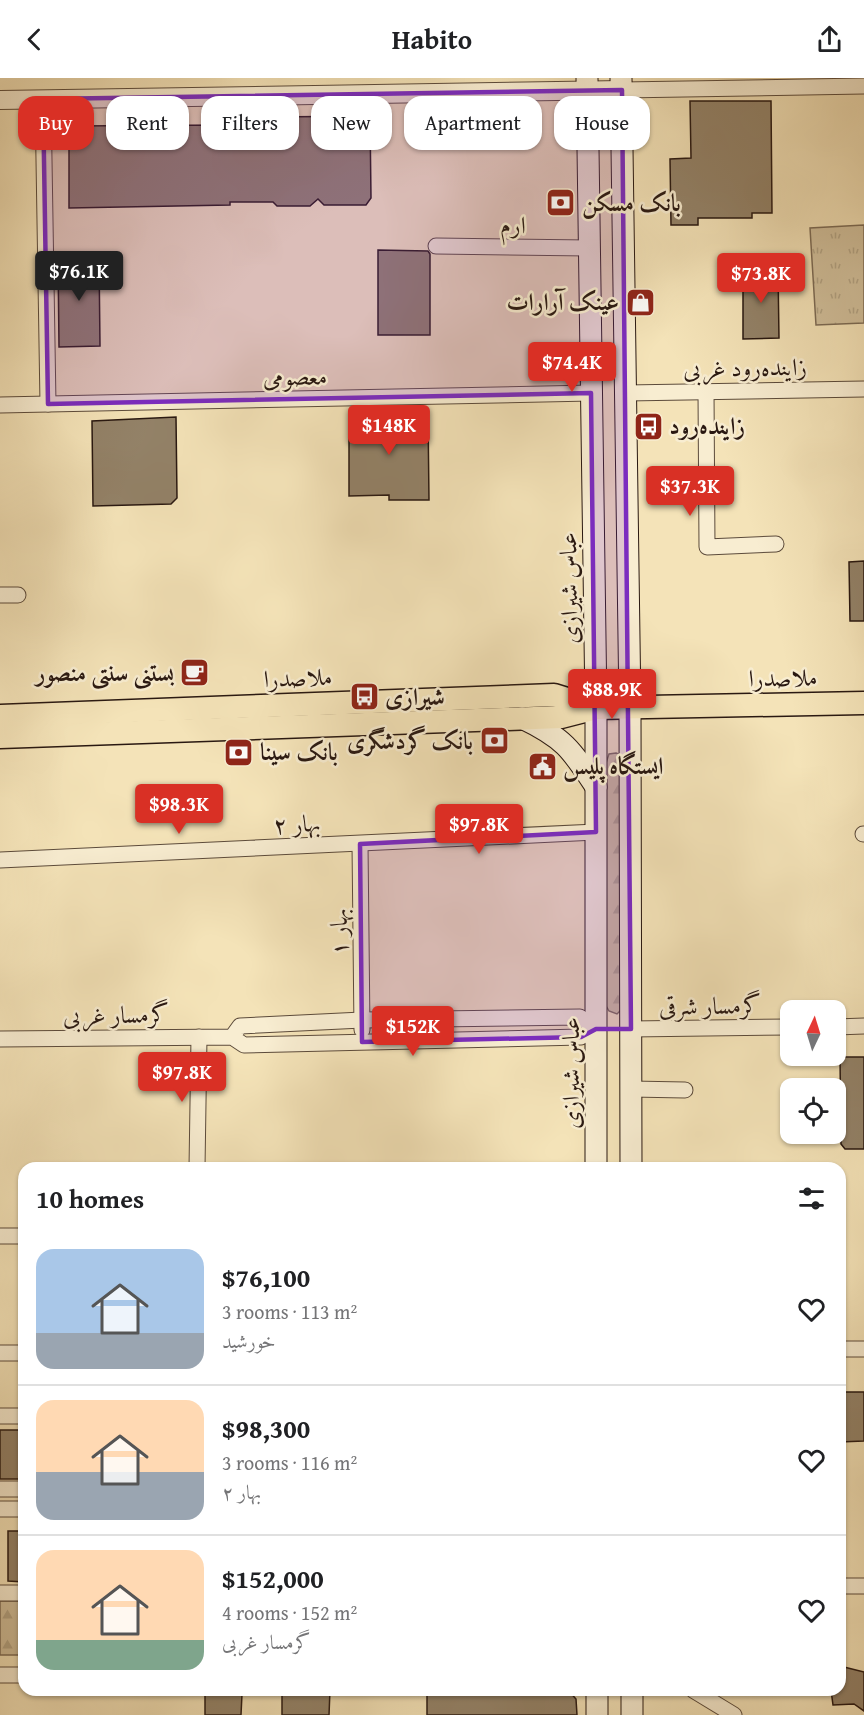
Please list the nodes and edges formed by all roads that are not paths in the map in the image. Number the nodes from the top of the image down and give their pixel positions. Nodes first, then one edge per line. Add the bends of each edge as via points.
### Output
1 (587, 84) edge
2 (621, 84) edge
3 (864, 86) edge
4 (94, 98) edge
5 (0, 100) edge
6 (18, 100) edge
7 (44, 150) edge
8 (436, 246) dead end
9 (589, 248) junction
10 (864, 389) edge
11 (706, 391) junction
12 (591, 393) junction
13 (626, 393) junction
14 (48, 404) junction
15 (0, 405) edge
16 (776, 544) dead end
17 (18, 595) dead end
18 (0, 596) edge
19 (864, 703) edge
20 (596, 708) junction
21 (630, 708) junction
22 (0, 716) edge
23 (522, 718) junction
24 (0, 737) edge
25 (630, 748) junction
26 (596, 752) junction
27 (596, 787) junction
28 (596, 832) junction
29 (360, 844) junction
30 (0, 860) edge
31 (362, 1020) junction
32 (864, 1026) edge
33 (780, 1027) edge
34 (846, 1027) edge
35 (596, 1029) junction
36 (631, 1029) junction
37 (199, 1037) junction
38 (232, 1037) junction
39 (0, 1039) edge
40 (362, 1042) junction
41 (631, 1089) junction
42 (685, 1090) dead end
43 (197, 1162) edge
44 (596, 1162) edge
45 (631, 1162) edge
46 (0, 1236) edge
47 (18, 1236) edge
48 (846, 1349) edge
49 (864, 1349) edge
50 (0, 1353) edge
51 (18, 1353) edge
52 (0, 1416) edge
53 (18, 1416) edge
54 (0, 1489) edge
55 (18, 1489) edge
56 (0, 1509) edge
57 (18, 1509) edge
58 (846, 1586) edge
59 (864, 1586) edge
60 (0, 1593) edge
61 (18, 1593) edge
62 (0, 1675) edge
63 (18, 1675) edge
64 (597, 1696) edge
65 (632, 1696) edge
66 (703, 1696) edge
67 (597, 1715) edge
68 (632, 1715) edge
69 (734, 1715) edge

1 - 2 street
1 - 4 street
1 - 9 main road, عباس شیرازی
2 - 3 street
2 - 13 main road
5 - 6 street
7 - 14 street
8 - 9 street, ارم
9 - 12 main road, عباس شیرازی
10 - 11 street, زاینده‌رود غربی
11 - 13 street, زاینده‌رود غربی
11 - 16 street via 707,547
12 - 14 street, معصومی
12 - 20 main road, عباس شیرازی
13 - 21 main road
14 - 15 street, معصومی
17 - 18 street
19 - 21 main road, ملاصدرا
20 - 21 main road, ملاصدرا
20 - 22 main road, ملاصدرا via 554,694
20 - 23 main road, ملاصدرا via 561,717
20 - 26 main road, عباس شیرازی
21 - 25 main road
23 - 24 main road, ملاصدرا
23 - 27 main road via 564,741
25 - 26 main road via 613,740
25 - 36 main road
26 - 27 main road, عباس شیرازی
27 - 28 main road, عباس شیرازی
28 - 29 street, بهار ۲
28 - 35 main road, عباس شیرازی
29 - 30 street, بهار ۲
29 - 31 street, بهار ۱
31 - 35 street, گرمسار غربی via 580,1017
31 - 38 street, گرمسار غربی via 240,1026
31 - 40 street, بهار ۱
32 - 34 street
33 - 36 street, گرمسار شرقی
35 - 36 main road
35 - 40 street, گرمسار غربی via 581,1036
35 - 44 main road, عباس شیرازی
36 - 41 main road
37 - 38 street, گرمسار غربی
37 - 39 street, گرمسار غربی
37 - 43 street
38 - 40 street, گرمسار غربی via 244,1045
41 - 42 street
41 - 45 main road
46 - 47 street
48 - 49 street
50 - 51 street
52 - 53 street
54 - 55 street
56 - 57 street
58 - 59 street
60 - 61 street
62 - 63 street
64 - 67 main road
65 - 68 main road
66 - 69 street

